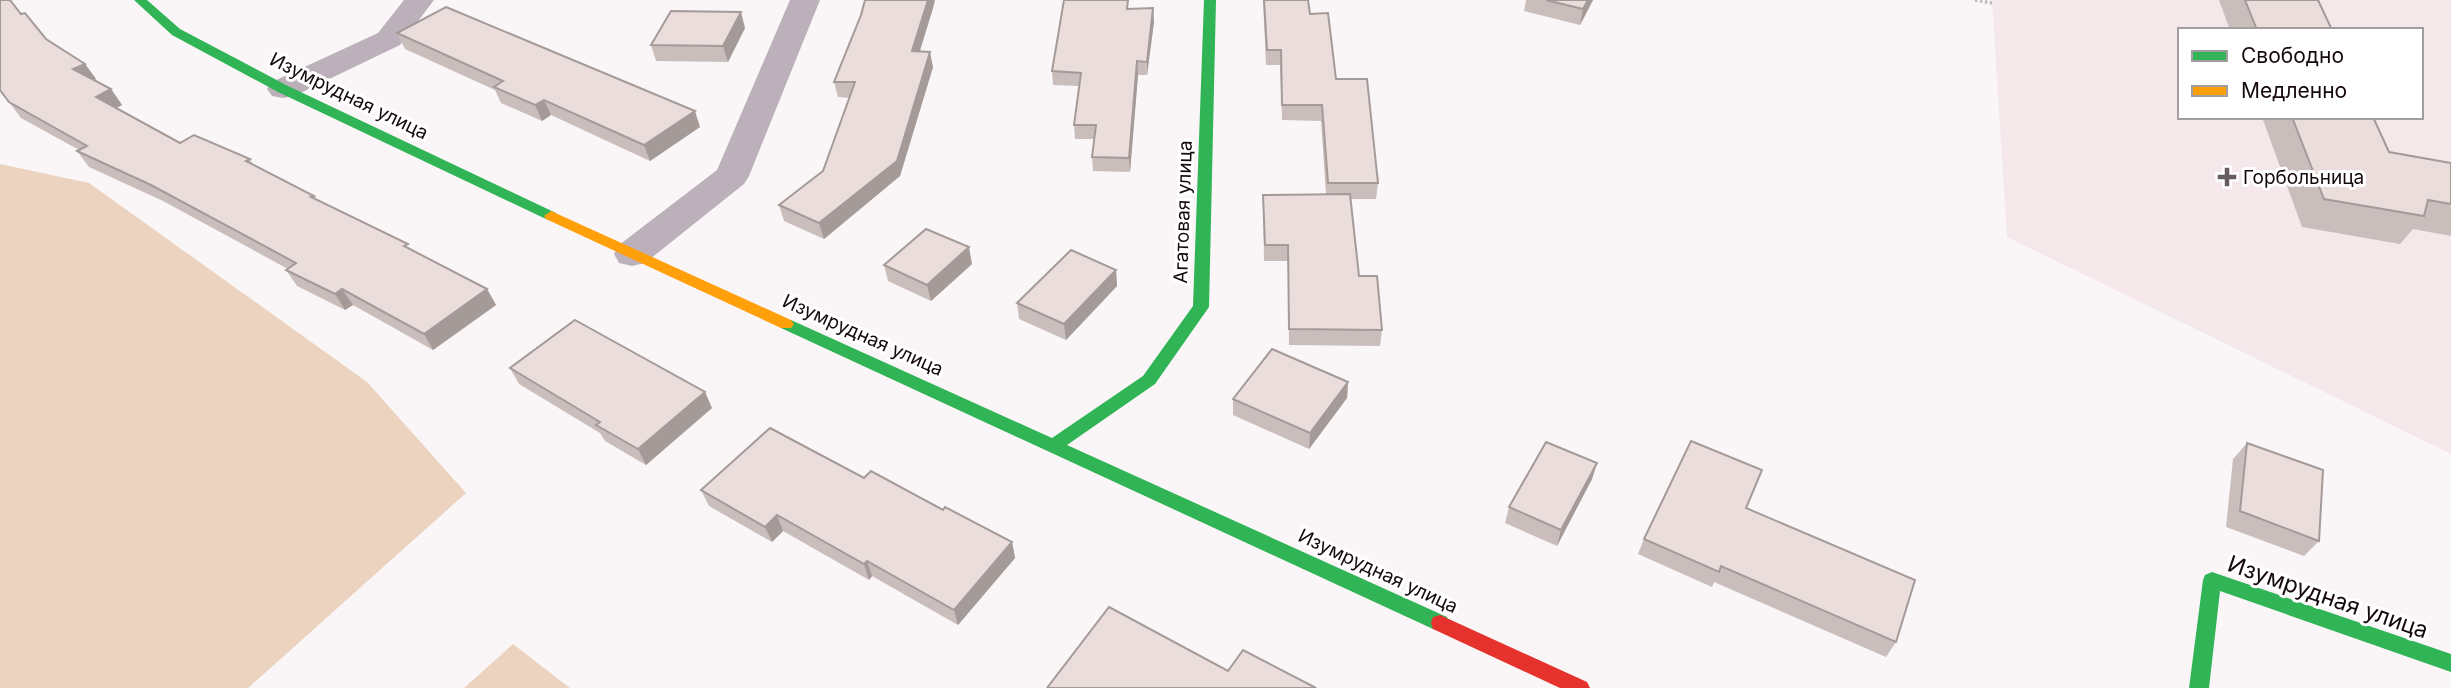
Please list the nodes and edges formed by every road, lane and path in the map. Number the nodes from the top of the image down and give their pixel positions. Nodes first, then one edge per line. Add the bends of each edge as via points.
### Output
1 (140, 0) edge
2 (419, 0) edge
3 (805, 0) edge
4 (1210, 0) edge
5 (1975, 0) edge
6 (1992, 3) dead end
7 (284, 89) junction
8 (632, 254) junction
9 (1055, 444) junction
10 (2451, 663) edge
11 (1580, 688) edge
12 (2199, 688) edge

1 - 7 street, Изумрудная улица via 176,32
2 - 7 street via 389,39
3 - 8 street via 732,176
4 - 9 street, Агатовая улица via 1201,307 1149,380
5 - 6 path
7 - 8 street, Изумрудная улица
8 - 9 street, Изумрудная улица
9 - 11 street, Изумрудная улица
10 - 12 street, Изумрудная улица via 2212,580

